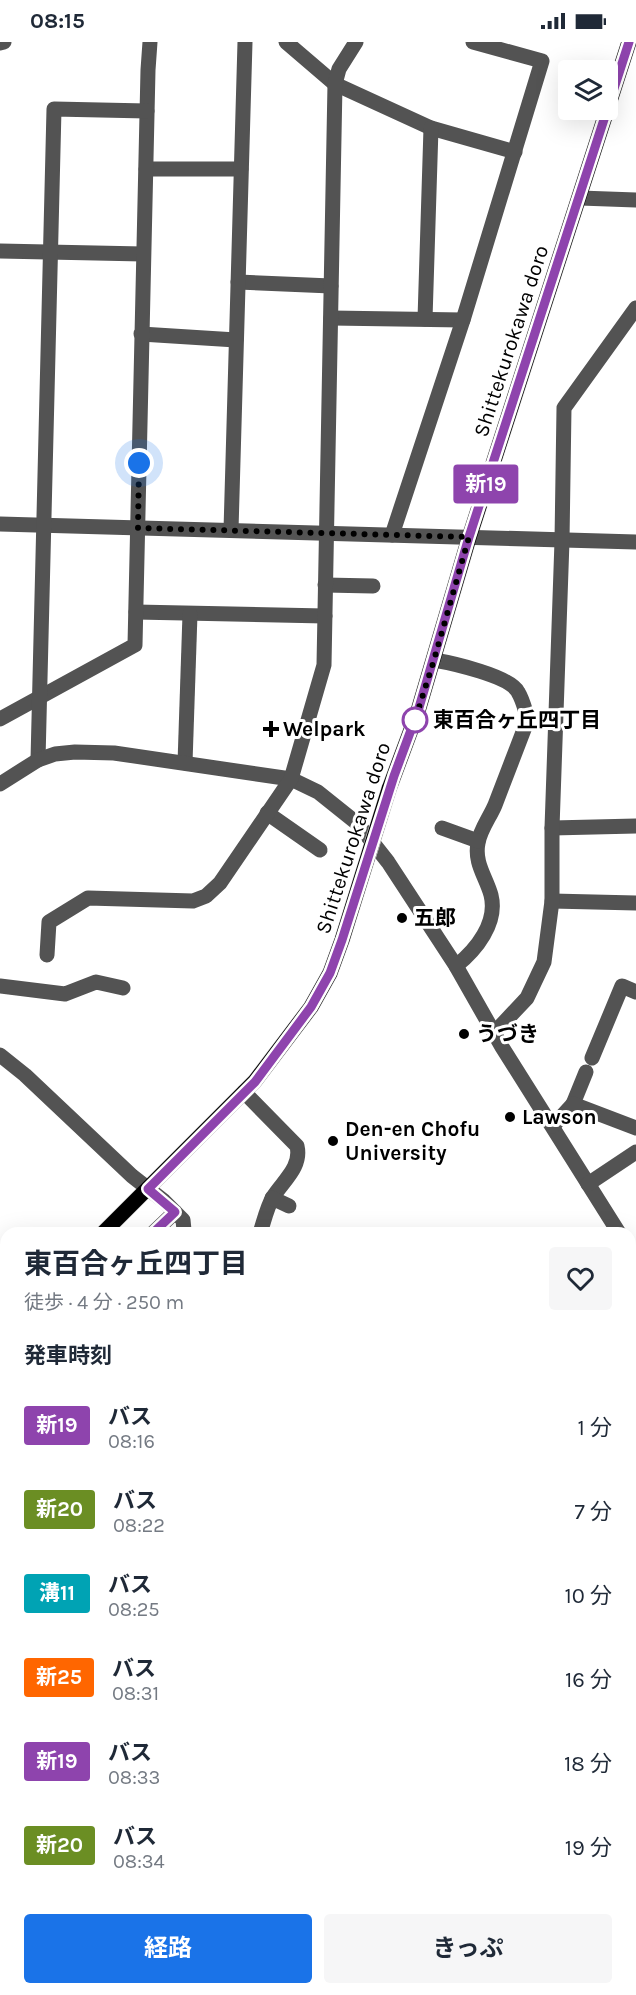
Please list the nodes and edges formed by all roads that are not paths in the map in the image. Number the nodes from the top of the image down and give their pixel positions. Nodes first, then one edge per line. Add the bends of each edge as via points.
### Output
1 (150, 42) edge
2 (244, 42) edge
3 (286, 42) edge
4 (356, 42) edge
5 (473, 42) edge
6 (629, 42) edge
7 (335, 84) junction
8 (147, 111) junction
9 (431, 128) junction
10 (515, 152) junction
11 (146, 169) junction
12 (241, 170) junction
13 (580, 198) junction
14 (636, 200) edge
15 (0, 251) edge
16 (50, 251) junction
17 (143, 254) junction
18 (238, 282) junction
19 (331, 286) junction
20 (636, 308) edge
21 (331, 318) junction
22 (425, 319) junction
23 (463, 320) junction
24 (141, 334) junction
25 (236, 340) junction
26 (0, 524) edge
27 (43, 525) junction
28 (138, 528) junction
29 (231, 530) junction
30 (326, 533) junction
31 (392, 535) junction
32 (469, 537) junction
33 (562, 541) junction
34 (636, 542) edge
35 (325, 585) junction
36 (373, 586) dead end
37 (136, 612) junction
38 (190, 614) junction
39 (325, 616) junction
40 (434, 660) junction
41 (39, 698) junction
42 (0, 719) edge
43 (38, 760) junction
44 (185, 763) junction
45 (291, 779) junction
46 (0, 784) edge
47 (267, 813) junction
48 (636, 826) edge
49 (442, 828) dead end
50 (552, 828) junction
51 (478, 841) junction
52 (320, 850) dead end
53 (552, 901) junction
54 (636, 903) edge
55 (47, 955) dead end
56 (456, 966) junction
57 (0, 986) edge
58 (123, 988) dead end
59 (636, 992) edge
60 (495, 1032) junction
61 (0, 1055) edge
62 (592, 1058) dead end
63 (586, 1072) dead end
64 (244, 1092) junction
65 (573, 1104) junction
66 (553, 1126) junction
67 (636, 1128) edge
68 (636, 1152) edge
69 (588, 1184) junction
70 (148, 1189) junction
71 (272, 1198) junction
72 (289, 1206) dead end
73 (175, 1212) junction
74 (113, 1227) edge
75 (159, 1227) edge
76 (184, 1227) edge
77 (262, 1227) edge
78 (615, 1227) edge

1 - 8 street
2 - 12 street
3 - 7 street
4 - 7 street via 339,69
5 - 10 street via 542,61
6 - 13 main road, Shittekurokawa doro
7 - 9 street
7 - 19 street
8 - 11 street
8 - 16 street via 54,109
9 - 10 street
9 - 22 street
10 - 23 street
11 - 12 street
11 - 17 street
12 - 18 street
13 - 14 street
13 - 32 main road, Shittekurokawa doro
15 - 16 street
16 - 17 street
16 - 27 street
17 - 24 street
18 - 19 street
18 - 25 street
19 - 21 street
20 - 33 street via 564,408
21 - 22 street
21 - 30 street
22 - 23 street
23 - 31 street
24 - 25 street
24 - 28 street
25 - 29 street
26 - 27 street
27 - 28 street
27 - 41 street
28 - 29 street
28 - 37 street
29 - 30 street
30 - 31 street
30 - 35 street
31 - 32 street
32 - 33 street
32 - 40 main road, Shittekurokawa doro
33 - 34 street
33 - 50 street
35 - 36 street
35 - 39 street
37 - 38 street
37 - 41 street via 135,645
38 - 39 street
38 - 44 street
39 - 45 street via 324,665
40 - 51 street via 509,682 518,690 528,719
40 - 64 main road, Shittekurokawa doro, bridge via 330,973 311,1007
41 - 42 street
41 - 43 street
43 - 44 street via 55,754 98,752
43 - 46 street
44 - 45 street
45 - 47 street
45 - 56 street via 318,792 358,824 388,862
47 - 52 street
47 - 55 street via 206,896 193,901 88,898 49,922
48 - 50 street
49 - 51 street
50 - 53 street
51 - 56 street via 477,860 491,897 489,920 481,941
53 - 54 street
53 - 60 street via 544,962 528,998
56 - 60 street
57 - 58 street via 65,994 96,982
59 - 62 street via 622,986
60 - 66 street
61 - 70 street
63 - 65 street
64 - 70 main road, Shittekurokawa doro
64 - 71 street via 297,1146 299,1155 292,1172
65 - 66 street
65 - 67 street
66 - 69 street
68 - 69 street
69 - 78 street
70 - 73 street
70 - 74 main road, Shittekurokawa doro
71 - 72 street
71 - 77 street
73 - 75 street
73 - 76 street

